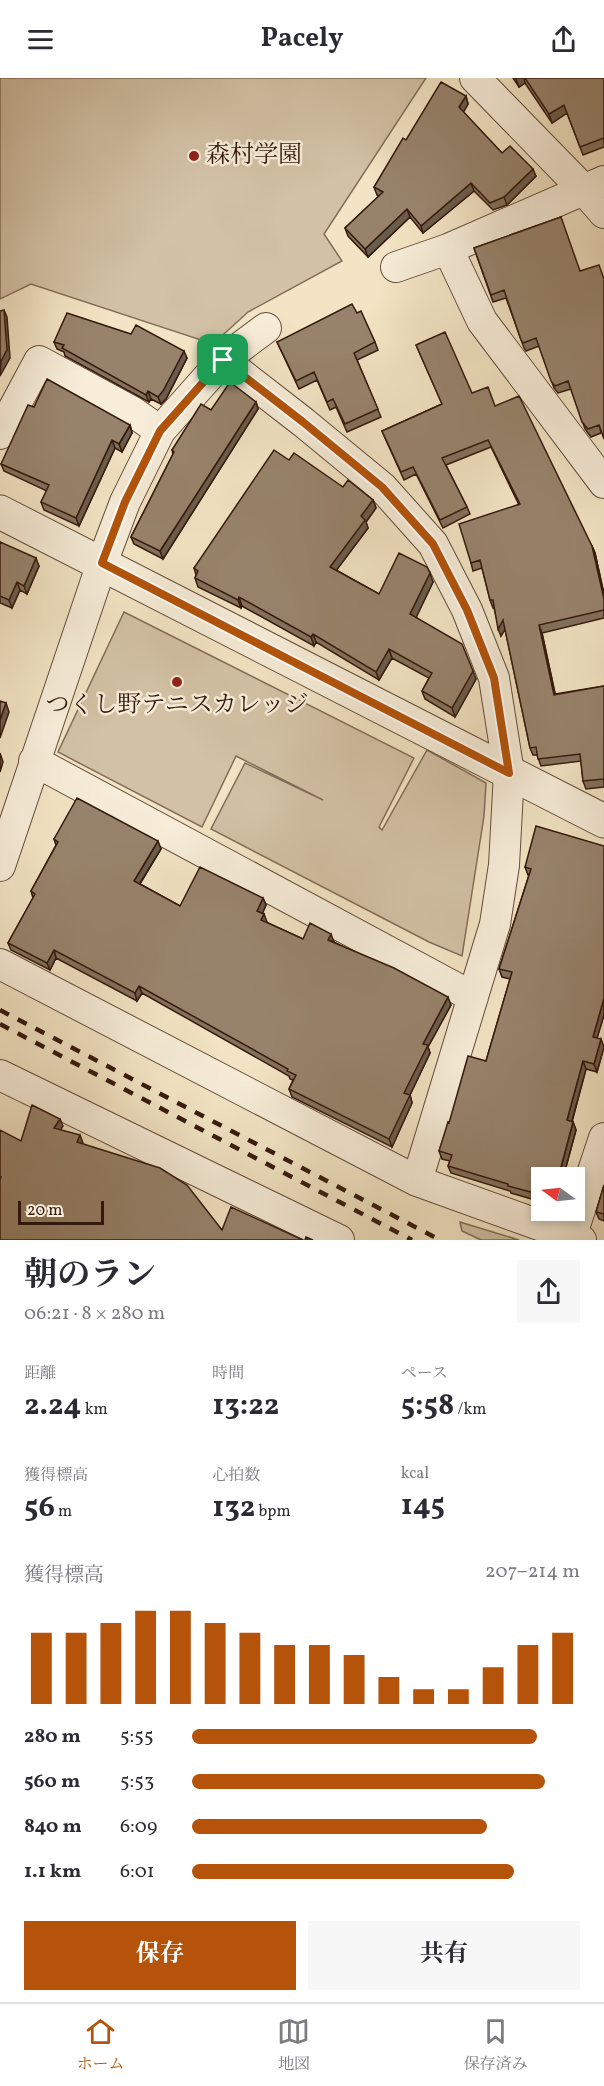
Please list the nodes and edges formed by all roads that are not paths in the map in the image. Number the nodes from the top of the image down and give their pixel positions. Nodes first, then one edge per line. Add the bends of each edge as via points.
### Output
1 (475, 78) edge
2 (594, 185) edge
3 (604, 213) edge
4 (448, 249) junction
5 (396, 267) dead end
6 (266, 328) dead end
7 (223, 360) junction
8 (160, 431) junction
9 (0, 434) edge
10 (604, 483) edge
11 (0, 512) edge
12 (102, 563) junction
13 (34, 761) junction
14 (509, 773) junction
15 (604, 821) edge
16 (0, 866) edge
17 (0, 964) edge
18 (473, 997) junction
19 (0, 1075) edge
20 (604, 1138) edge
21 (417, 1181) junction
22 (576, 1238) edge
23 (339, 1240) edge

1 - 2 street
2 - 3 street
2 - 4 street
4 - 5 street
4 - 10 street via 482,321
6 - 7 street
7 - 8 street
7 - 14 street via 382,487 433,544 467,610 494,678
8 - 9 street via 39,361
8 - 12 street via 125,502
11 - 12 street
12 - 13 street
12 - 14 street
13 - 16 street
13 - 18 street
14 - 15 street
14 - 18 street via 504,865 495,924
17 - 21 street
18 - 21 street
19 - 23 street
20 - 22 street
21 - 22 street

